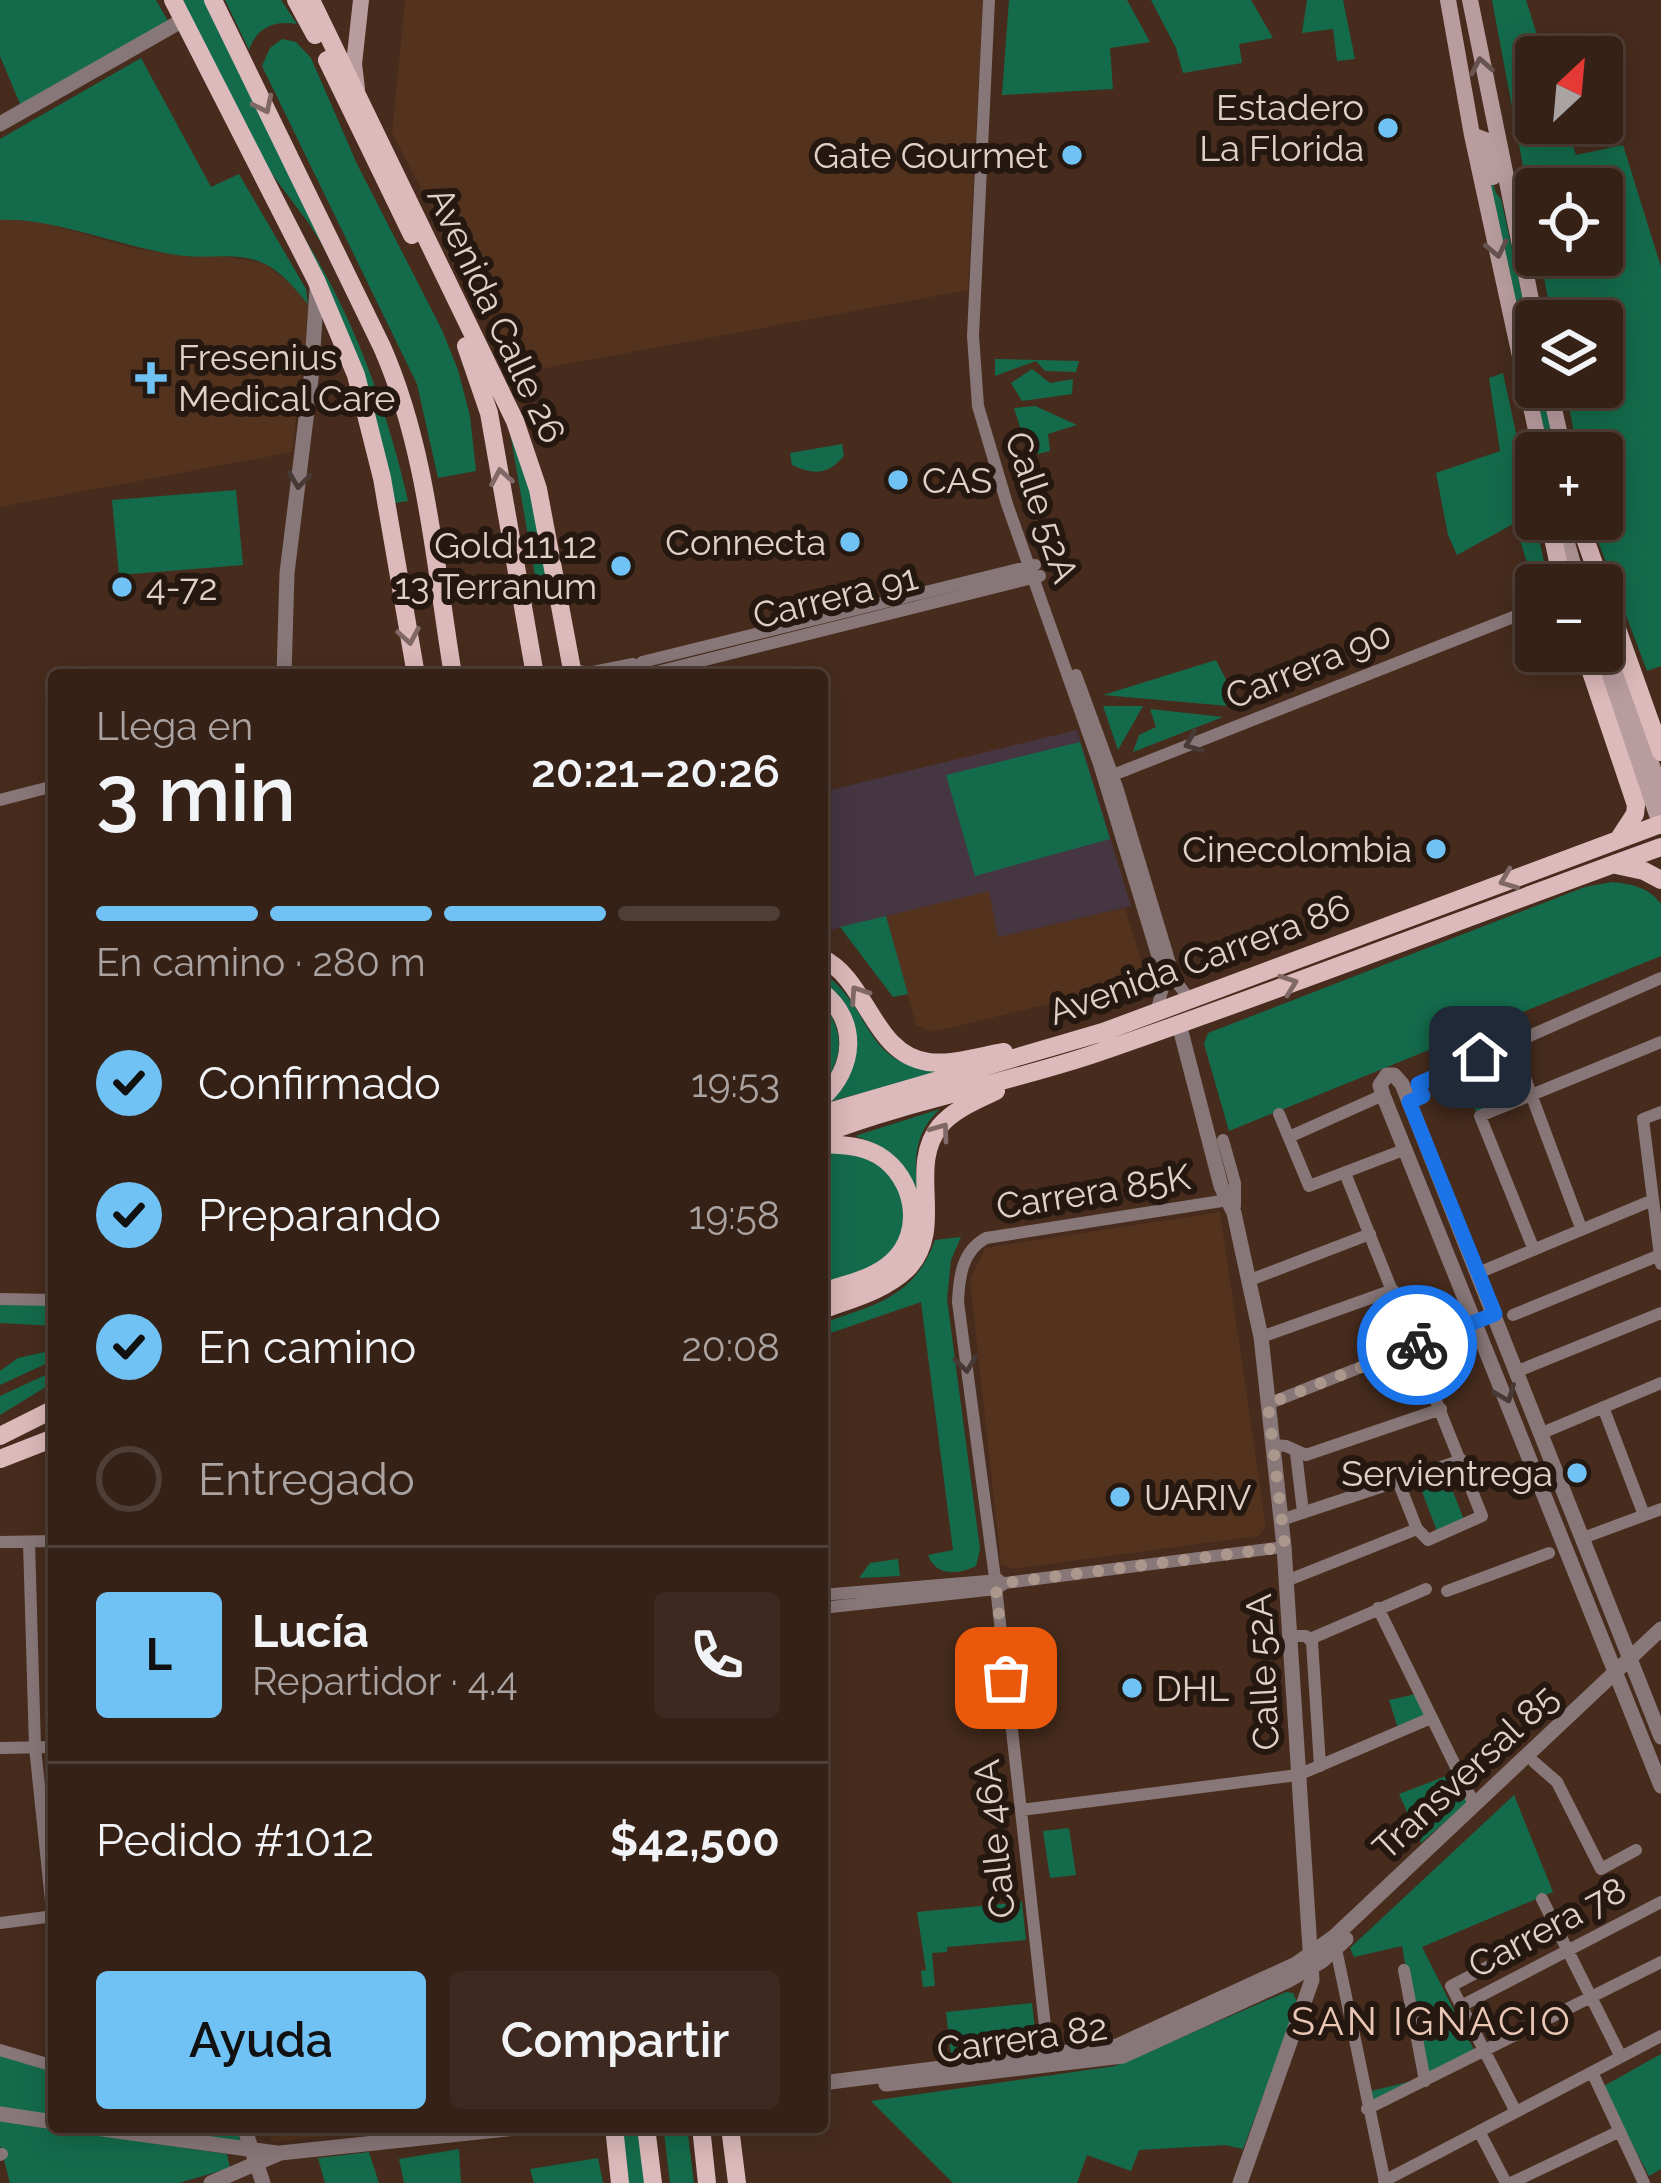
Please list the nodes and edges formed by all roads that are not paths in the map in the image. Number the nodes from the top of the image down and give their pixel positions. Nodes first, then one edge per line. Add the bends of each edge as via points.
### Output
1 (173, 0) edge
2 (213, 0) edge
3 (296, 0) edge
4 (311, 0) edge
5 (361, 0) edge
6 (992, 0) edge
7 (1448, 0) edge
8 (1470, 0) edge
9 (183, 20) junction
10 (360, 102) junction
11 (0, 124) edge
12 (1472, 135) junction
13 (1513, 214) junction
14 (316, 280) junction
15 (1531, 300) edge
16 (1537, 432) edge
17 (1586, 540) edge
18 (1034, 571) junction
19 (1515, 616) edge
20 (633, 668) edge
21 (284, 669) edge
22 (415, 669) edge
23 (452, 669) edge
24 (534, 669) edge
25 (572, 669) edge
26 (1591, 672) edge
27 (1607, 672) edge
28 (1621, 672) edge
29 (1661, 752) edge
30 (1108, 777) junction
31 (48, 788) edge
32 (1661, 793) edge
33 (0, 800) edge
34 (1661, 825) edge
35 (1618, 839) junction
36 (1661, 847) edge
37 (1612, 865) junction
38 (1661, 880) edge
39 (828, 962) edge
40 (1661, 978) edge
41 (828, 1000) edge
42 (1190, 1000) junction
43 (1155, 1013) junction
44 (1504, 1022) dead end
45 (1179, 1024) junction
46 (1661, 1042) edge
47 (1512, 1043) junction
48 (1068, 1044) junction
49 (1040, 1071) junction
50 (828, 1091) edge
51 (1383, 1095) junction
52 (1533, 1095) junction
53 (1409, 1102) junction
54 (828, 1112) edge
55 (1661, 1112) edge
56 (1279, 1114) dead end
57 (828, 1132) edge
58 (1289, 1137) junction
59 (1223, 1140) dead end
60 (828, 1144) edge
61 (1406, 1149) junction
62 (1345, 1173) junction
63 (1653, 1200) junction
64 (1231, 1207) junction
65 (1581, 1228) junction
66 (1370, 1234) junction
67 (971, 1250) joint
68 (1534, 1250) junction
69 (1660, 1255) edge
70 (1661, 1264) edge
71 (1478, 1273) junction
72 (1250, 1280) junction
73 (828, 1290) edge
74 (1393, 1290) junction
75 (0, 1299) edge
76 (48, 1300) edge
77 (828, 1308) edge
78 (1661, 1313) edge
79 (1495, 1314) junction
80 (1513, 1315) dead end
81 (1477, 1322) junction
82 (1261, 1337) junction
83 (1416, 1346) junction
84 (1518, 1371) junction
85 (1661, 1383) edge
86 (1268, 1404) junction
87 (1603, 1407) junction
88 (1441, 1409) junction
89 (48, 1412) edge
90 (1542, 1433) junction
91 (0, 1436) edge
92 (48, 1440) edge
93 (1273, 1445) junction
94 (1296, 1453) junction
95 (0, 1460) edge
96 (1462, 1460) junction
97 (1398, 1481) junction
98 (1661, 1509) edge
99 (1304, 1512) junction
100 (1644, 1515) junction
101 (1281, 1520) junction
102 (1417, 1528) junction
103 (1583, 1538) junction
104 (48, 1541) edge
105 (0, 1542) edge
106 (29, 1542) junction
107 (1285, 1547) junction
108 (1549, 1552) dead end
109 (1286, 1581) junction
110 (999, 1584) junction
111 (1426, 1589) dead end
112 (1447, 1591) dead end
113 (828, 1595) edge
114 (828, 1607) edge
115 (1378, 1608) junction
116 (1661, 1629) edge
117 (1290, 1636) junction
118 (1310, 1639) junction
119 (1661, 1643) edge
120 (1632, 1663) junction
121 (1618, 1676) junction
122 (1431, 1718) junction
123 (1661, 1737) edge
124 (35, 1747) junction
125 (48, 1747) edge
126 (0, 1748) edge
127 (1320, 1766) junction
128 (1524, 1766) junction
129 (1298, 1775) junction
130 (1661, 1786) edge
131 (1474, 1804) junction
132 (1021, 1810) junction
133 (1636, 1850) dead end
134 (48, 1873) edge
135 (1542, 1899) dead end
136 (1661, 1902) edge
137 (48, 1921) edge
138 (0, 1923) edge
139 (1336, 1949) junction
140 (1568, 1950) junction
141 (1516, 1952) dead end
142 (1310, 1962) junction
143 (1661, 1962) edge
144 (1404, 1970) dead end
145 (1591, 1997) junction
146 (1461, 2006) junction
147 (1661, 2036) edge
148 (0, 2050) edge
149 (1484, 2050) junction
150 (1621, 2057) junction
151 (1049, 2060) junction
152 (48, 2064) edge
153 (1592, 2072) junction
154 (1425, 2081) junction
155 (828, 2082) edge
156 (1367, 2109) junction
157 (1516, 2112) junction
158 (0, 2114) edge
159 (48, 2121) edge
160 (1479, 2131) junction
161 (1620, 2131) junction
162 (159, 2133) edge
163 (246, 2133) edge
164 (469, 2133) edge
165 (615, 2133) edge
166 (647, 2133) edge
167 (702, 2133) edge
168 (731, 2133) edge
169 (254, 2157) junction
170 (1384, 2182) edge
171 (211, 2183) edge
172 (263, 2183) edge
173 (620, 2183) edge
174 (653, 2183) edge
175 (707, 2183) edge
176 (733, 2183) edge
177 (1240, 2183) edge
178 (1508, 2183) edge
179 (1644, 2183) edge

1 - 9 main road
2 -> 23 main road via 403,399
24 -> 3 main road, Avenida Calle 26 via 476,368
4 - 10 main road, Avenida Calle 26
5 - 10 main road via 354,64
6 - 18 street, Calle 52A via 981,388
7 - 12 main road
13 -> 8 main road
9 - 11 street
9 - 14 main road
10 - 25 main road, Avenida Calle 26 via 528,456
12 - 13 main road via 1485,140 1493,179
12 -> 16 main road
13 - 15 main road
14 -> 21 street
14 -> 22 main road via 368,418
17 - 29 main road
18 - 20 street, Carrera 91
18 - 30 street, Calle 52A
19 -> 30 street, Carrera 90
26 - 35 main road via 1636,805
27 - 34 main road
28 - 32 main road
30 - 42 street, Calle 52A via 1175,980
30 - 43 street, Calle 52A via 1165,981
31 - 33 street
34 - 35 main road, Avenida Carrera 86
35 -> 42 main road, Avenida Carrera 86
36 - 37 main road, Avenida Carrera 86
37 - 38 main road
45 -> 37 main road, Avenida Carrera 86
48 -> 39 main road via 920,1060 890,1041
40 - 47 street
41 - 50 main road via 849,1044
42 - 43 main road, Avenida Carrera 86
43 - 48 main road, Avenida Carrera 86
44 - 47 street
45 - 49 main road, Avenida Carrera 86
45 - 64 street, Calle 52A
46 - 52 street
47 - 52 street
47 - 53 street via 1418,1084 1423,1096
48 - 54 main road, Avenida Carrera 86
49 - 57 main road, Avenida Carrera 86
77 -> 49 main road via 874,1291 913,1262 926,1230 926,1158 940,1125
51 - 53 street via 1381,1081 1394,1075
51 - 58 street
51 - 61 street
52 - 65 street
52 - 68 street via 1480,1116
53 - 71 street
55 - 63 street via 1643,1119
56 - 58 street
58 - 62 street via 1309,1186
59 - 64 street via 1235,1183
60 - 73 main road via 881,1156 898,1172 913,1212 907,1241 890,1264
61 - 62 street
61 - 81 street
62 - 66 street
63 - 65 street
63 - 69 street
64 - 67 street, Carrera 85K via 986,1238
64 - 72 street, Calle 52A
65 - 68 street
66 - 72 street
66 - 74 street
67 -> 110 street, Calle 46A via 958,1302
68 - 71 street
69 - 70 street
69 - 80 street
71 - 79 street
72 - 82 street, Calle 52A
74 - 82 street
74 - 83 street
75 - 76 street
78 - 84 street
79 - 81 street
79 - 84 street
81 - 83 street
81 -> 121 street
82 - 86 street, Calle 52A
83 - 86 street
83 - 88 street
84 - 90 street
85 - 87 street
86 - 93 street, Calle 52A
87 - 90 street
87 - 100 street
88 - 94 street
88 - 96 street
89 - 91 main road
90 - 103 street
92 - 95 main road
93 - 94 street
93 - 101 street, Calle 52A
94 - 99 street
96 - 97 street
96 - 102 street via 1482,1516 1430,1540
97 - 99 street
97 - 102 street
98 - 100 street
99 - 101 street
100 - 103 street
101 - 107 street, Calle 52A
102 - 109 street
103 - 120 street
104 - 106 street
105 - 106 street
106 - 124 street
107 - 109 street, Calle 52A
107 - 110 street
108 - 112 street
109 - 117 street, Calle 52A
110 - 113 street
110 - 114 street
110 - 132 street, Calle 46A
111 - 115 street
115 - 118 street
115 - 122 street
116 - 120 street, Transversal 85
117 - 118 street
117 - 129 street, Calle 52A
118 - 127 street
119 - 120 street, Transversal 85
120 - 121 street, Transversal 85
120 - 123 street
121 - 128 street, Transversal 85
121 - 130 street
122 - 127 street
122 - 131 street
124 - 125 street
124 - 126 street
124 - 134 street
127 - 129 street
128 - 131 street, Transversal 85
128 - 133 street via 1558,1782 1601,1869
128 - 139 street, Transversal 85
129 - 132 street
129 - 142 street, Calle 52A
131 - 142 street, Transversal 85
132 - 151 street, Calle 46A
135 - 140 street
136 - 140 street, Carrera 78
137 - 138 street
139 - 142 street, Transversal 85
139 - 156 street
140 - 145 street
140 - 146 street, Carrera 78
141 - 146 street via 1451,1986
142 - 151 street, Carrera 82 via 1123,2056
142 - 177 street, Calle 52A via 1309,1996
143 - 145 street
144 - 154 street
145 - 149 street
145 - 150 street
146 - 149 street
147 - 150 street
148 - 152 street
149 - 154 street
149 - 157 street
150 - 153 street
151 - 155 street, Carrera 82 via 894,2085
153 - 157 street
153 - 161 street
154 - 156 street
156 - 170 street
157 - 160 street
158 - 159 street
160 - 170 street
160 - 178 street
161 - 178 street
161 - 179 street
162 - 169 street
163 - 169 street
164 - 169 street
165 - 173 main road
166 - 174 main road
167 - 175 main road
168 - 176 main road
169 - 171 street
169 - 172 street

